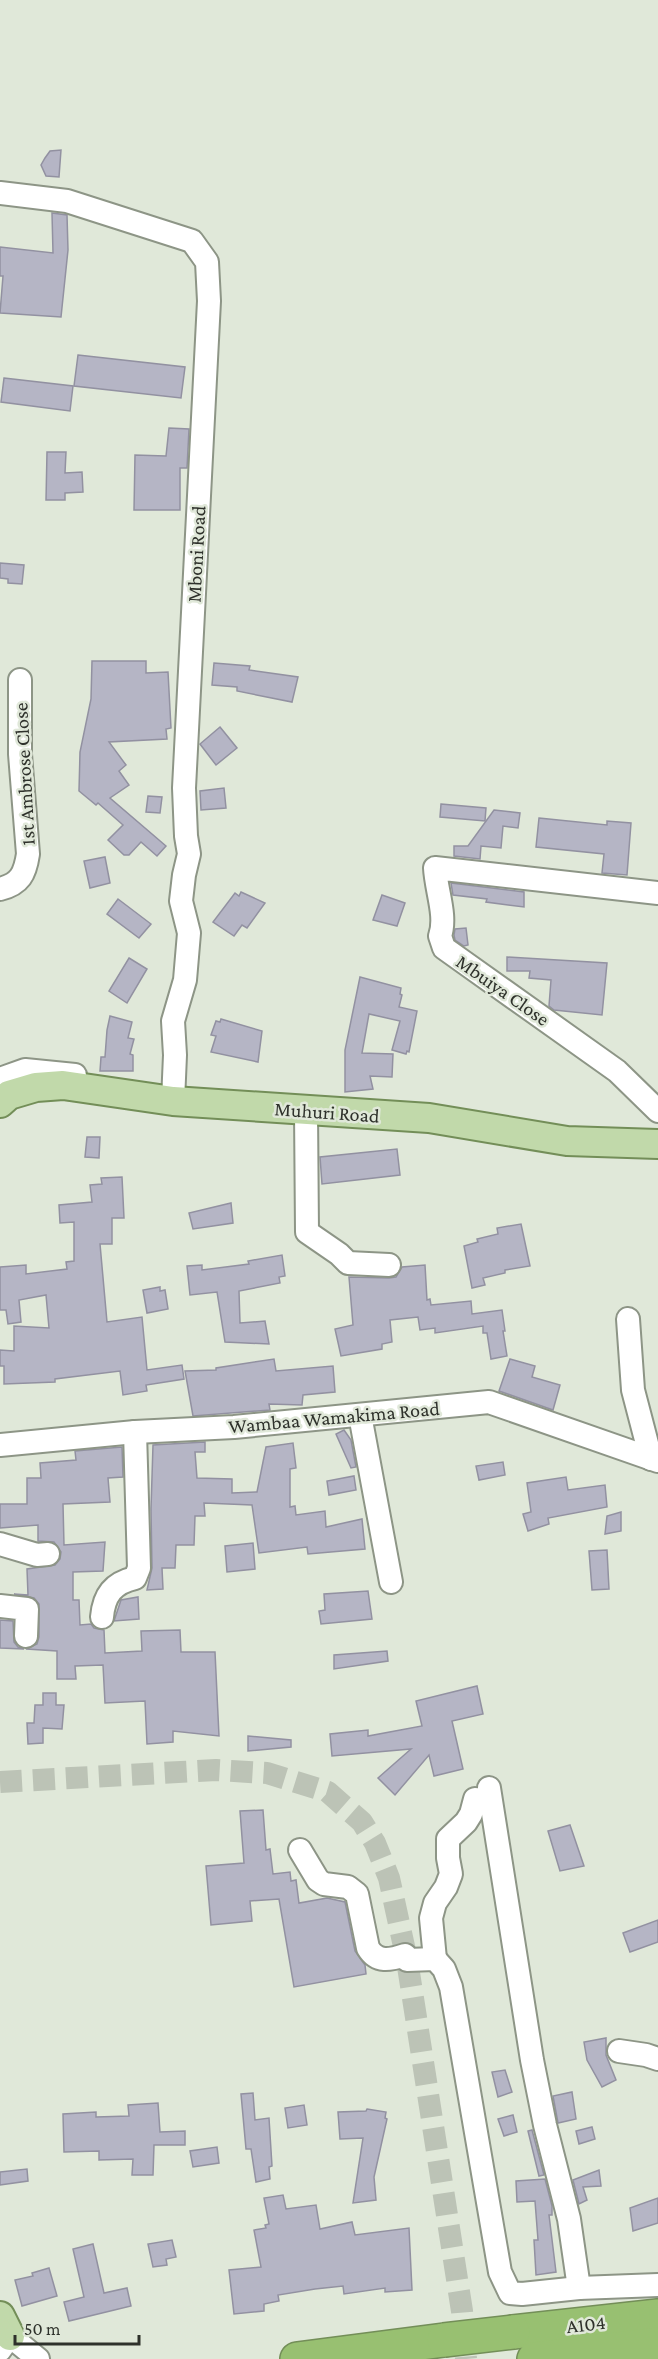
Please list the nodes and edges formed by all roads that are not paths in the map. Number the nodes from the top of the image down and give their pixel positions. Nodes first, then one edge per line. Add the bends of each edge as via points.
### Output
1 (0, 193) edge
2 (21, 680) dead end
3 (0, 889) edge
4 (658, 893) edge
5 (0, 1079) edge
6 (173, 1085) junction
7 (0, 1103) edge
8 (306, 1111) junction
9 (658, 1111) edge
10 (658, 1144) edge
11 (389, 1265) dead end
12 (628, 1319) dead end
13 (360, 1415) junction
14 (135, 1432) junction
15 (0, 1445) edge
16 (655, 1460) edge
17 (0, 1544) edge
18 (48, 1554) dead end
19 (391, 1582) dead end
20 (0, 1606) edge
21 (102, 1617) dead end
22 (26, 1636) dead end
23 (300, 1850) dead end
24 (435, 1959) junction
25 (620, 2051) dead end
26 (658, 2059) edge
27 (658, 2285) edge
28 (579, 2288) junction
29 (522, 2294) junction
30 (658, 2316) edge
31 (2, 2340) edge
32 (524, 2341) edge
33 (658, 2344) edge
34 (38, 2359) edge
35 (297, 2359) edge

1 - 6 street, Mboni Road via 67,201 192,241 207,262 208,313 184,788 189,854 182,901 189,933 185,980 173,1021
2 - 3 street, 1st Ambrose Close via 20,754 28,854 26,870 13,886
4 - 9 street, Mbuiya Close via 435,868 444,948 616,1071
5 - 6 street via 26,1070
6 - 7 main road, Muhuri Road via 36,1087 9,1095
6 - 8 main road, Muhuri Road
8 - 10 main road, Muhuri Road via 429,1118 567,1141
8 - 11 street via 307,1232 348,1263
12 - 16 street via 633,1390
13 - 14 street, Wambaa Wamakima Road
13 - 16 street, Wambaa Wamakima Road via 489,1402
13 - 19 street
14 - 15 street, Wambaa Wamakima Road
14 - 21 street via 139,1568 135,1578 120,1581 113,1589
17 - 18 street via 37,1555
20 - 22 street via 27,1609
23 - 24 street via 318,1880 348,1887 357,1894 372,1954 377,1958
24 - 28 street via 431,1918 451,1874 448,1839 466,1822 482,1793 545,2125 569,2219
24 - 29 street via 451,1987 500,2272 510,2293
25 - 26 street
27 - 28 street
28 - 29 street
29 - 32 street
30 - 32 highway, A104
31 - 34 street
32 - 33 highway
32 - 35 highway, bridge via 444,2340

